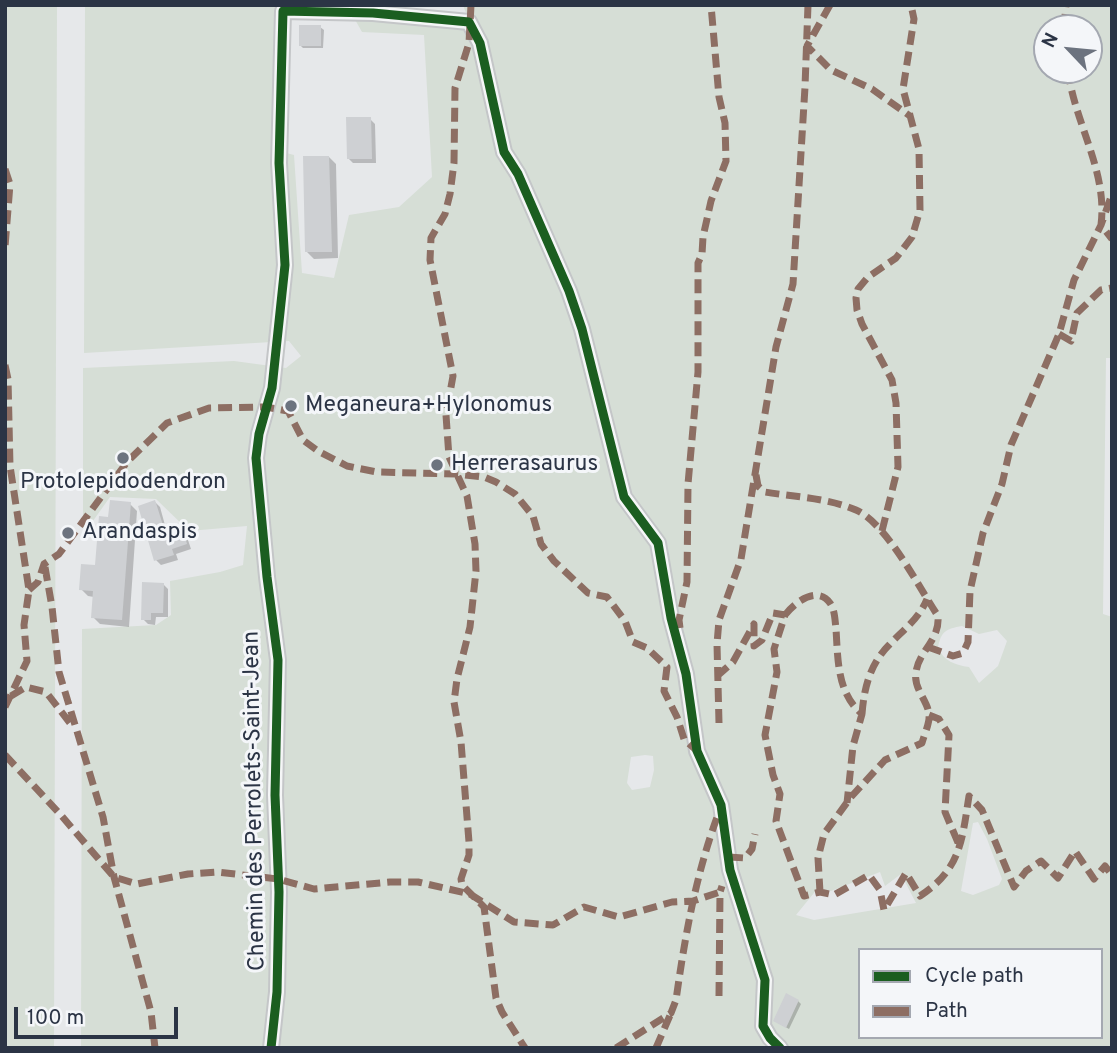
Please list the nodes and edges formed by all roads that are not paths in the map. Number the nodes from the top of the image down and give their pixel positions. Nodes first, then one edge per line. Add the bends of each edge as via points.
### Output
1 (271, 1048) edge
2 (780, 1048) edge

1 - 2 street, Chemin des Perrolets-Saint-Jean via 279,892 275,795 278,660 256,458 272,388 285,265 279,163 283,11 469,22 480,43 504,152 583,329 624,497 658,543 697,751 721,806 730,870 765,980 763,1026

